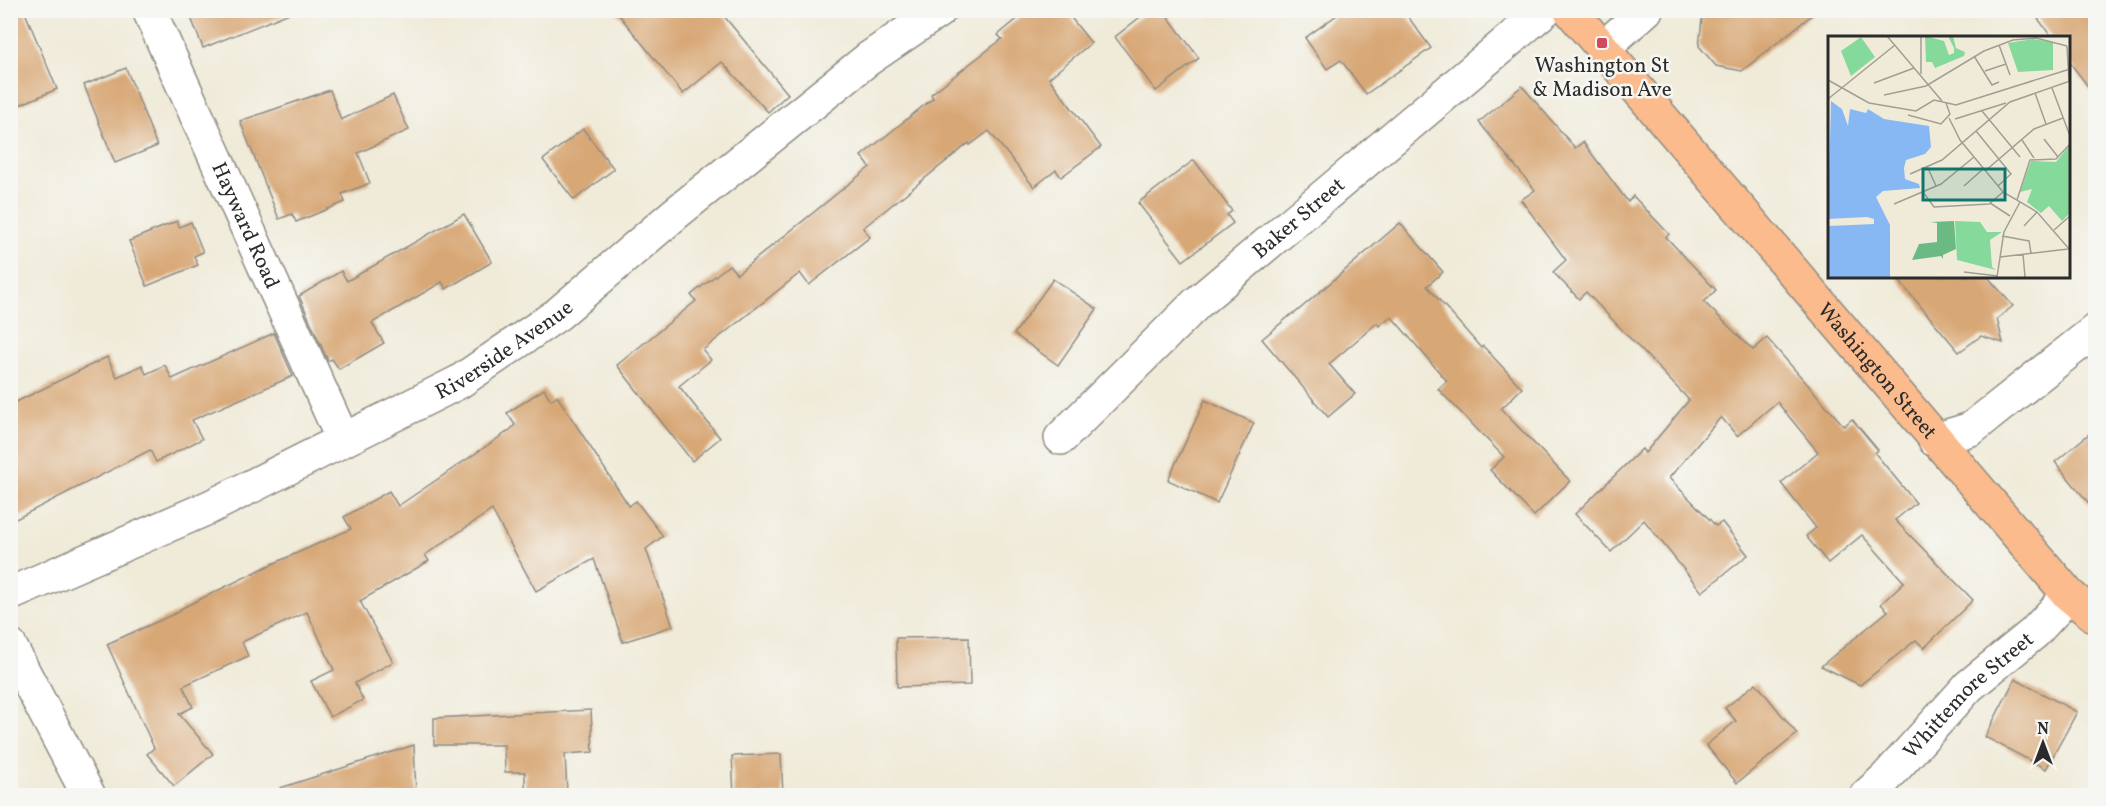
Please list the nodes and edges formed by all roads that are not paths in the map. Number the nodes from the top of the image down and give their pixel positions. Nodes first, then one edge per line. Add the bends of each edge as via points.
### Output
1 (149, 10) edge
2 (940, 10) edge
3 (1545, 10) edge
4 (1570, 10) edge
5 (1646, 10) edge
6 (1603, 48) junction
7 (2096, 330) edge
8 (1061, 438) dead end
9 (343, 440) junction
10 (1935, 440) junction
11 (10, 594) edge
12 (2069, 595) junction
13 (2096, 617) edge
14 (10, 646) edge
15 (89, 795) edge
16 (1866, 795) edge

1 - 9 street, Hayward Road
2 - 9 street, Riverside Avenue via 868,59 676,213 558,314 459,382
3 - 8 street, Baker Street via 1197,303
4 - 6 main road, Washington Street
5 - 6 street
6 - 10 main road, Washington Street
7 - 10 street via 1971,429
9 - 11 street, Riverside Avenue via 210,507
10 - 12 main road, Washington Street
12 - 13 main road, Washington Street
12 - 16 street, Whittemore Street via 2034,633 1969,686
14 - 15 street

